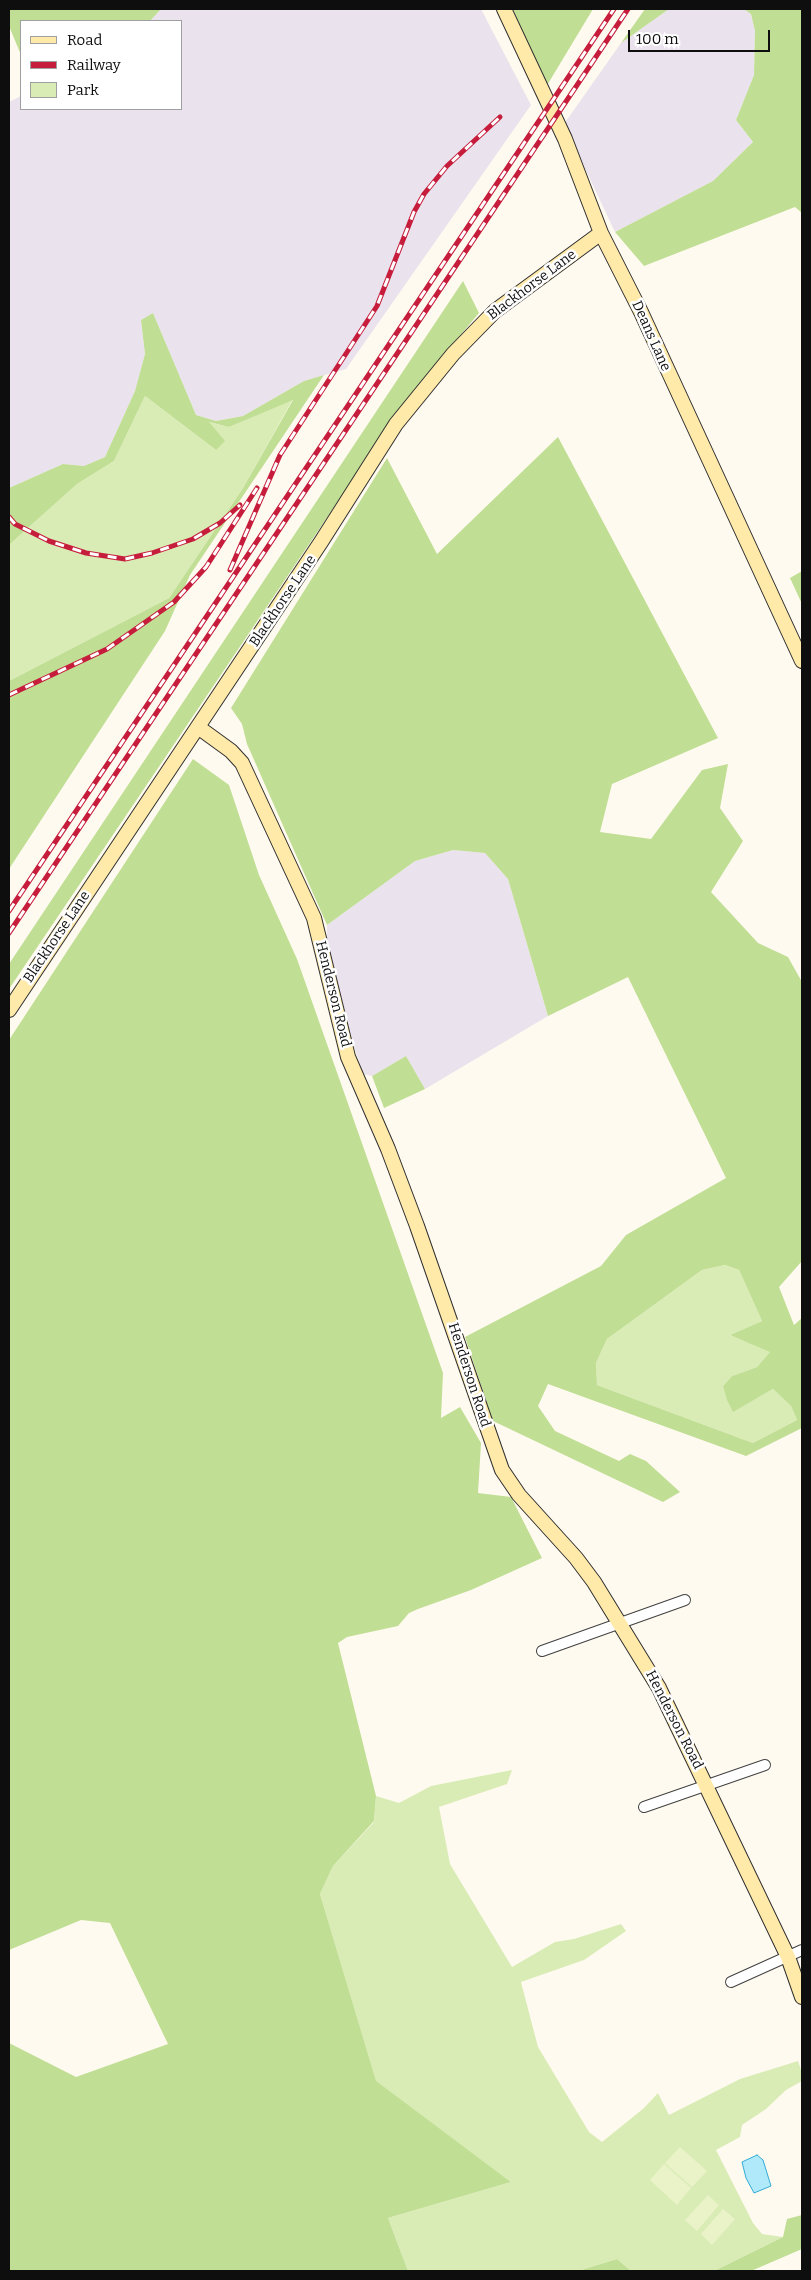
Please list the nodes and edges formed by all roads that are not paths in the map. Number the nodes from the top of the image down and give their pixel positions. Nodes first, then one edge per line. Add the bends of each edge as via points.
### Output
1 (504, 9) edge
2 (601, 233) junction
3 (802, 661) edge
4 (198, 728) junction
5 (9, 1010) edge
6 (685, 1600) dead end
7 (620, 1623) junction
8 (542, 1651) dead end
9 (765, 1765) dead end
10 (707, 1786) junction
11 (644, 1807) dead end
12 (802, 1950) edge
13 (788, 1957) junction
14 (730, 1982) dead end
15 (802, 1997) edge

1 - 2 street, Deans Lane via 565,139
2 - 3 street, Deans Lane via 641,312
2 - 4 street, Blackhorse Lane via 495,310 453,354 396,424
4 - 5 street, Blackhorse Lane
4 - 7 street, Henderson Road via 242,763 314,918 348,1057 417,1226 497,1459 519,1495 576,1558
6 - 7 street
7 - 8 street
7 - 10 street, Henderson Road via 659,1688
9 - 10 street
10 - 11 street
10 - 13 street, Henderson Road
12 - 13 street
13 - 14 street
13 - 15 street, Henderson Road

